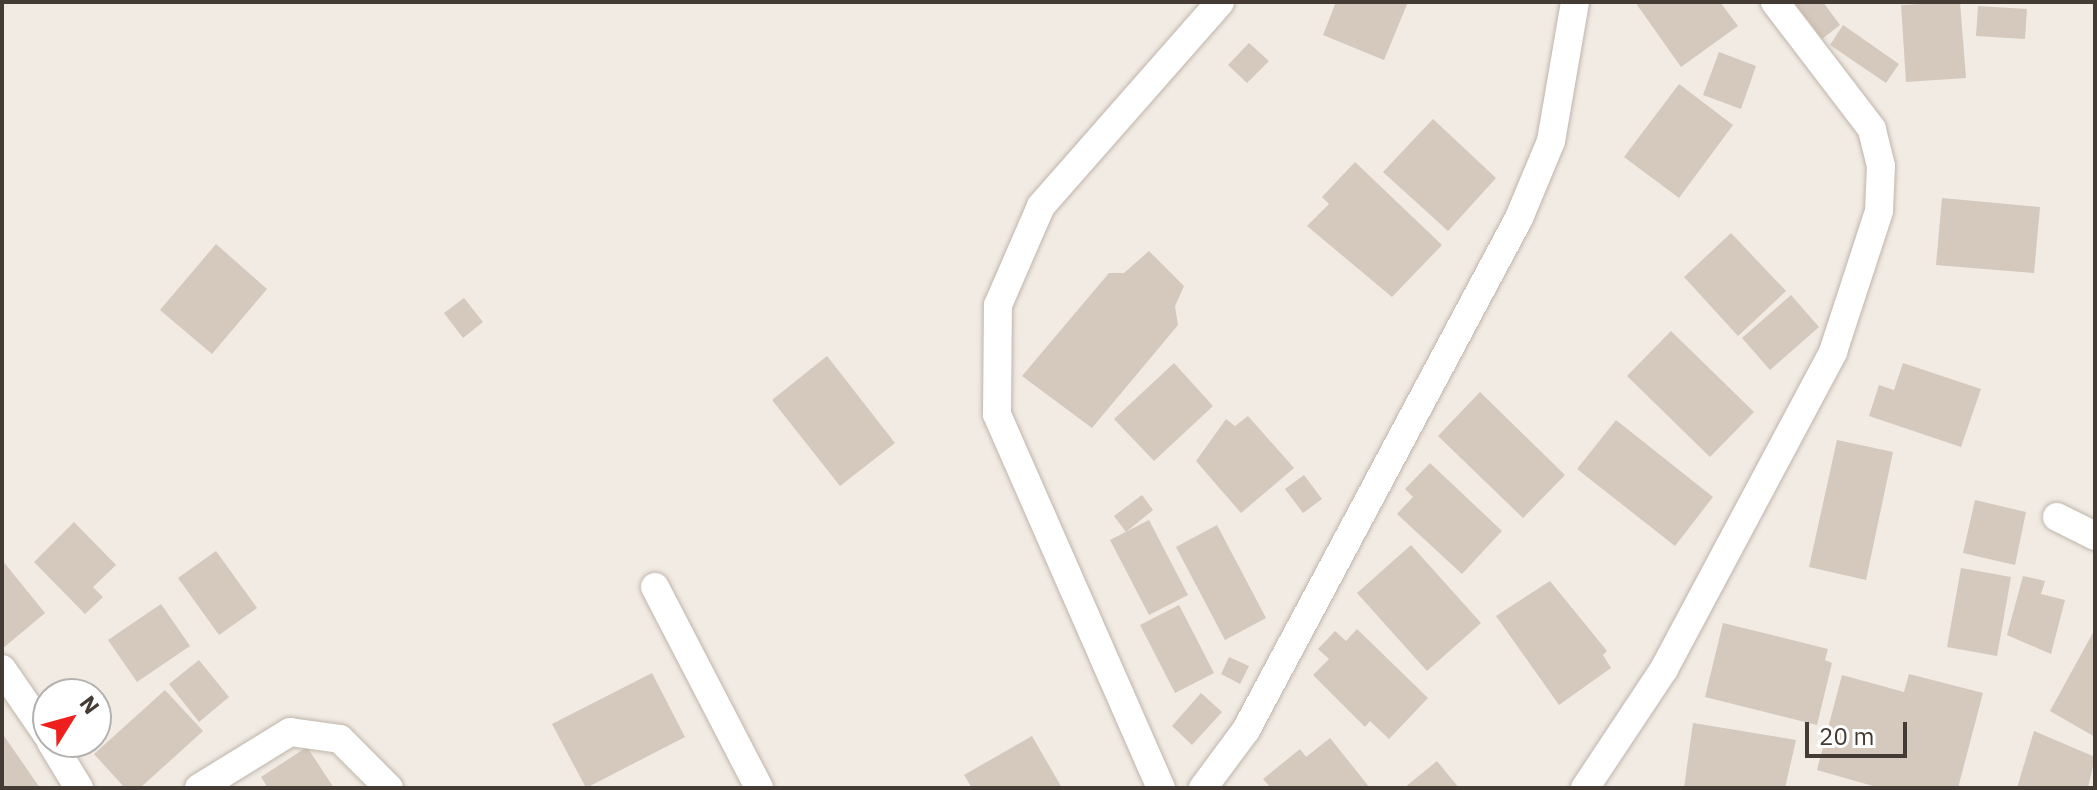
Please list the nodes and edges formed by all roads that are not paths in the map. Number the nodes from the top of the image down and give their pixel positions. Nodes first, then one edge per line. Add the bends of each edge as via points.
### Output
1 (1220, 2) edge
2 (1575, 2) edge
3 (1775, 2) edge
4 (2057, 517) dead end
5 (2095, 536) edge
6 (655, 587) dead end
7 (2, 669) edge
8 (32, 713) edge
9 (61, 758) edge
10 (79, 788) edge
11 (199, 788) edge
12 (389, 788) edge
13 (759, 788) edge
14 (1161, 788) edge
15 (1203, 788) edge
16 (1585, 788) edge

1 - 14 street via 1041,206 998,305 997,414
2 - 15 street via 1551,141 1519,218 1246,730
3 - 16 street via 1872,129 1881,166 1879,211 1833,352 1664,669
4 - 5 street
6 - 13 street
7 - 8 street
9 - 10 street
11 - 12 street via 290,732 340,739

